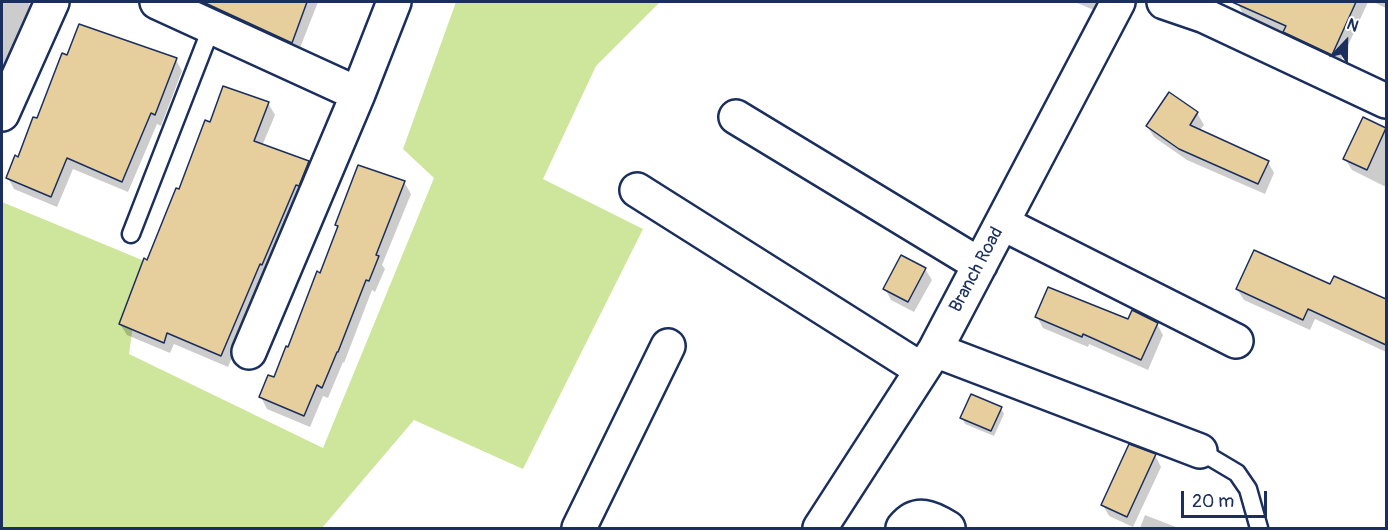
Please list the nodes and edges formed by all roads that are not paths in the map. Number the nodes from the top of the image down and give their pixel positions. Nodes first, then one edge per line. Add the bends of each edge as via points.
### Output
1 (52, 2) edge
2 (157, 2) edge
3 (394, 2) edge
4 (1118, 2) edge
5 (1164, 2) edge
6 (212, 26) junction
7 (358, 94) junction
8 (1386, 101) edge
9 (2, 114) edge
10 (736, 117) dead end
11 (637, 190) dead end
12 (1002, 223) junction
13 (131, 234) dead end
14 (980, 265) junction
15 (1236, 341) dead end
16 (668, 346) dead end
17 (249, 352) dead end
18 (929, 360) junction
19 (1200, 451) joint
20 (579, 528) edge
21 (820, 528) edge
22 (903, 528) edge
23 (948, 528) edge
24 (1259, 528) edge

1 - 9 street
2 - 6 street
3 - 7 street
4 - 12 street, Branch Road
5 - 8 street via 1205,16
6 - 7 street
6 - 13 lane
7 - 17 street
10 - 14 street
11 - 18 street
12 - 14 street, Branch Road
12 - 15 street
14 - 18 street, Branch Road
16 - 20 street
18 - 19 street
18 - 21 street, Branch Road
19 - 24 lane via 1238,473 1248,489
22 - 23 street via 923,516

